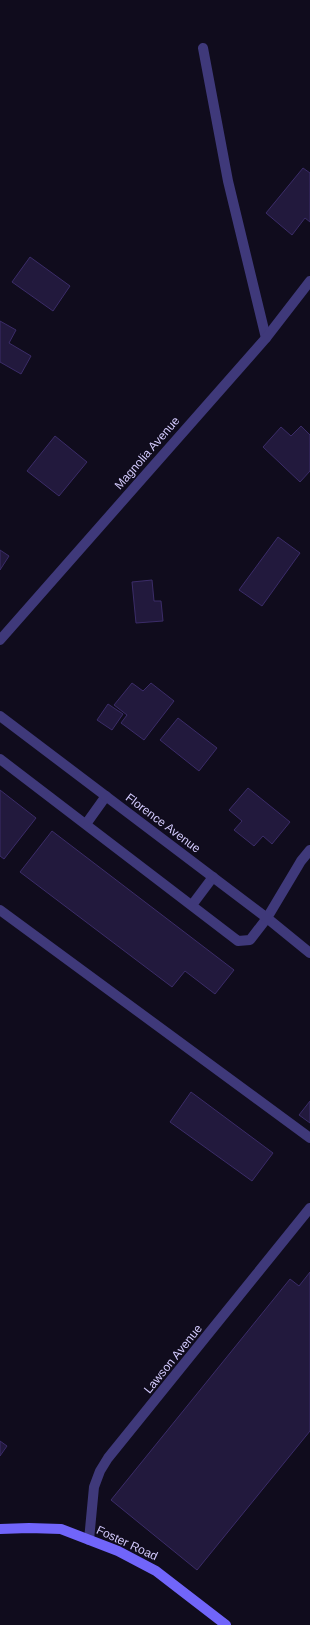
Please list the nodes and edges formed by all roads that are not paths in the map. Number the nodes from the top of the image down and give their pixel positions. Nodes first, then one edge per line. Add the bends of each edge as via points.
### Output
1 (203, 48) dead end
2 (310, 281) edge
3 (266, 338) junction
4 (0, 640) edge
5 (1, 719) edge
6 (0, 759) edge
7 (106, 796) junction
8 (86, 824) junction
9 (310, 850) edge
10 (213, 877) junction
11 (192, 905) junction
12 (0, 910) edge
13 (267, 918) junction
14 (310, 953) edge
15 (310, 1138) edge
16 (310, 1208) edge
17 (0, 1529) edge
18 (89, 1540) junction
19 (226, 1625) edge

1 - 3 street via 228,181
2 - 3 street, Magnolia Avenue
3 - 4 street, Magnolia Avenue
5 - 7 street, Florence Avenue
6 - 8 street
7 - 8 street
7 - 10 street, Florence Avenue
8 - 11 street
9 - 13 street
10 - 11 street
10 - 13 street, Florence Avenue
11 - 13 street via 238,941 250,940
12 - 15 street
13 - 14 street, Florence Avenue
16 - 18 street, Lawson Avenue via 108,1458 94,1486
17 - 18 street, Foster Road via 61,1529
18 - 19 street, Foster Road via 118,1551 156,1571

